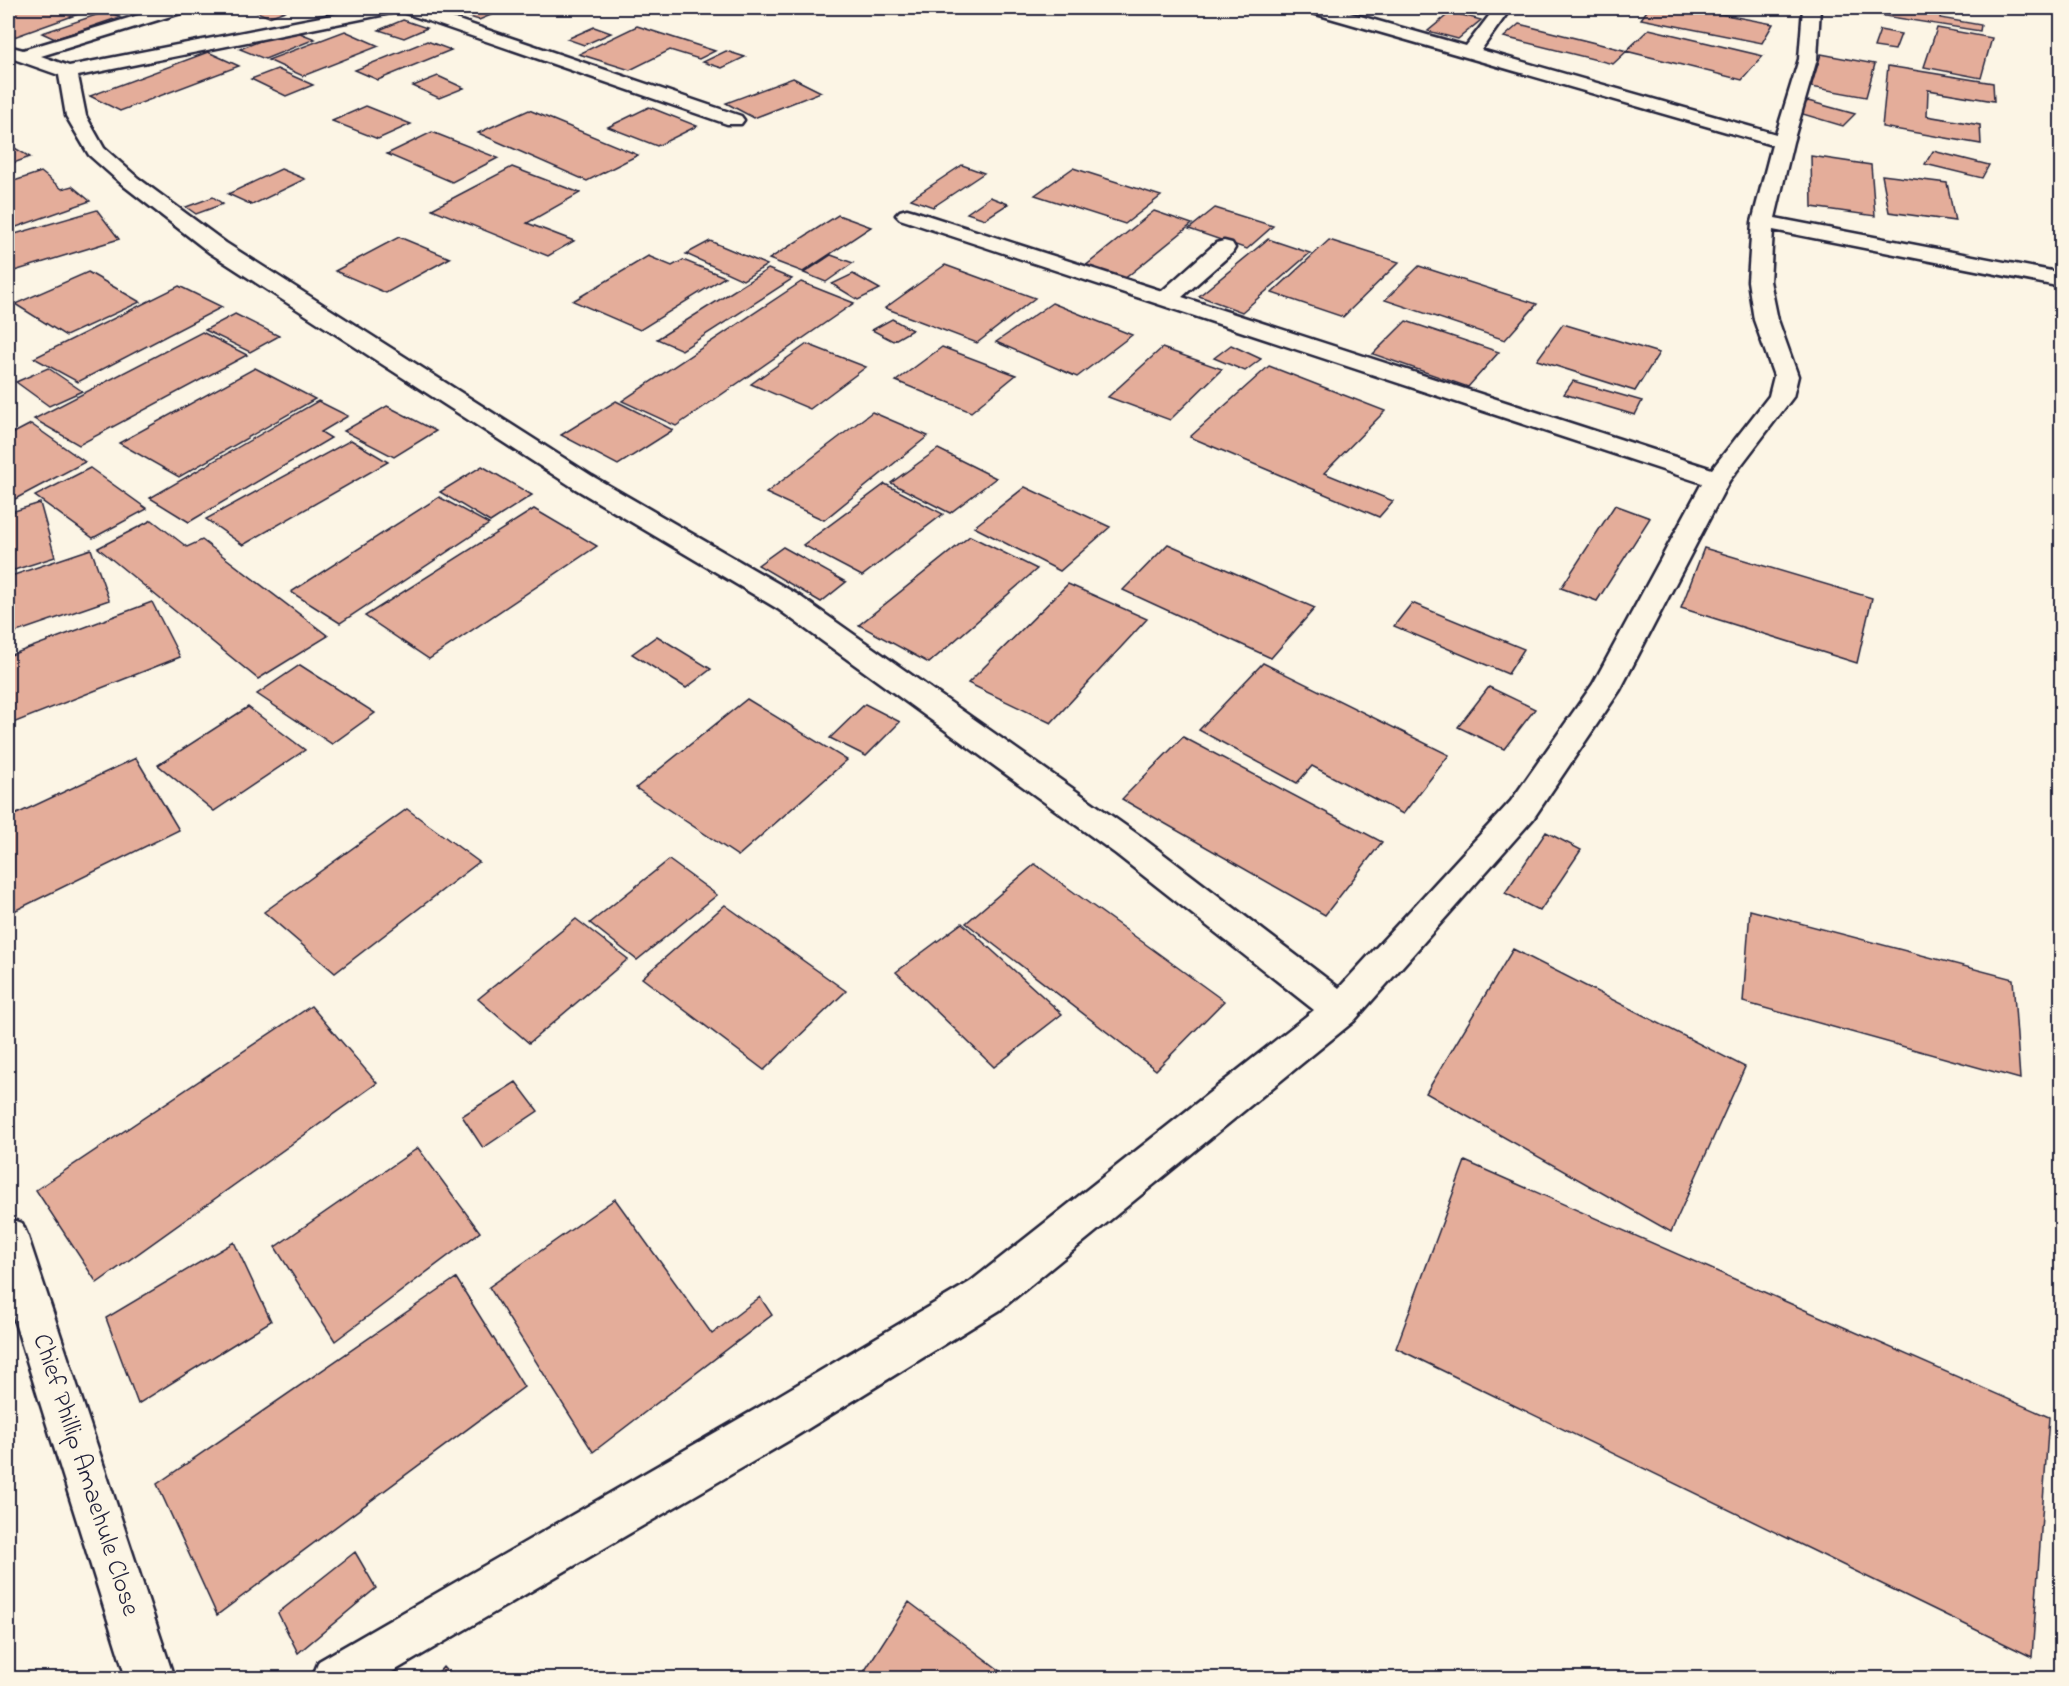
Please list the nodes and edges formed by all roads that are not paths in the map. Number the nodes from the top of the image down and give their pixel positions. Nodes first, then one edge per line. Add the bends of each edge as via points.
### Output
1 (178, 8) edge
2 (391, 8) edge
3 (408, 8) edge
4 (1315, 8) edge
5 (1503, 8) edge
6 (1812, 8) edge
7 (15, 53) edge
8 (1470, 53) junction
9 (68, 72) junction
10 (734, 120) dead end
11 (1783, 142) junction
12 (907, 215) dead end
13 (1763, 222) junction
14 (1224, 248) dead end
15 (2061, 280) edge
16 (1166, 299) junction
17 (1717, 479) junction
18 (1341, 1010) junction
19 (8, 1237) edge
20 (150, 1678) edge
21 (336, 1678) edge

1 - 7 street
2 - 9 street
3 - 10 street
4 - 8 street
5 - 8 street
6 - 11 street via 1808,59
7 - 9 street
8 - 11 street
9 - 18 street via 76,116 96,151 218,248 583,482 788,602 1128,845
11 - 13 street
12 - 16 street
13 - 15 street
13 - 17 street via 1759,281 1766,320 1786,376 1781,397
14 - 16 street
16 - 17 street
17 - 18 street via 1605,690 1522,810
18 - 21 street via 985,1296 762,1431
19 - 20 street, Chief Phillip Amaehule Close

